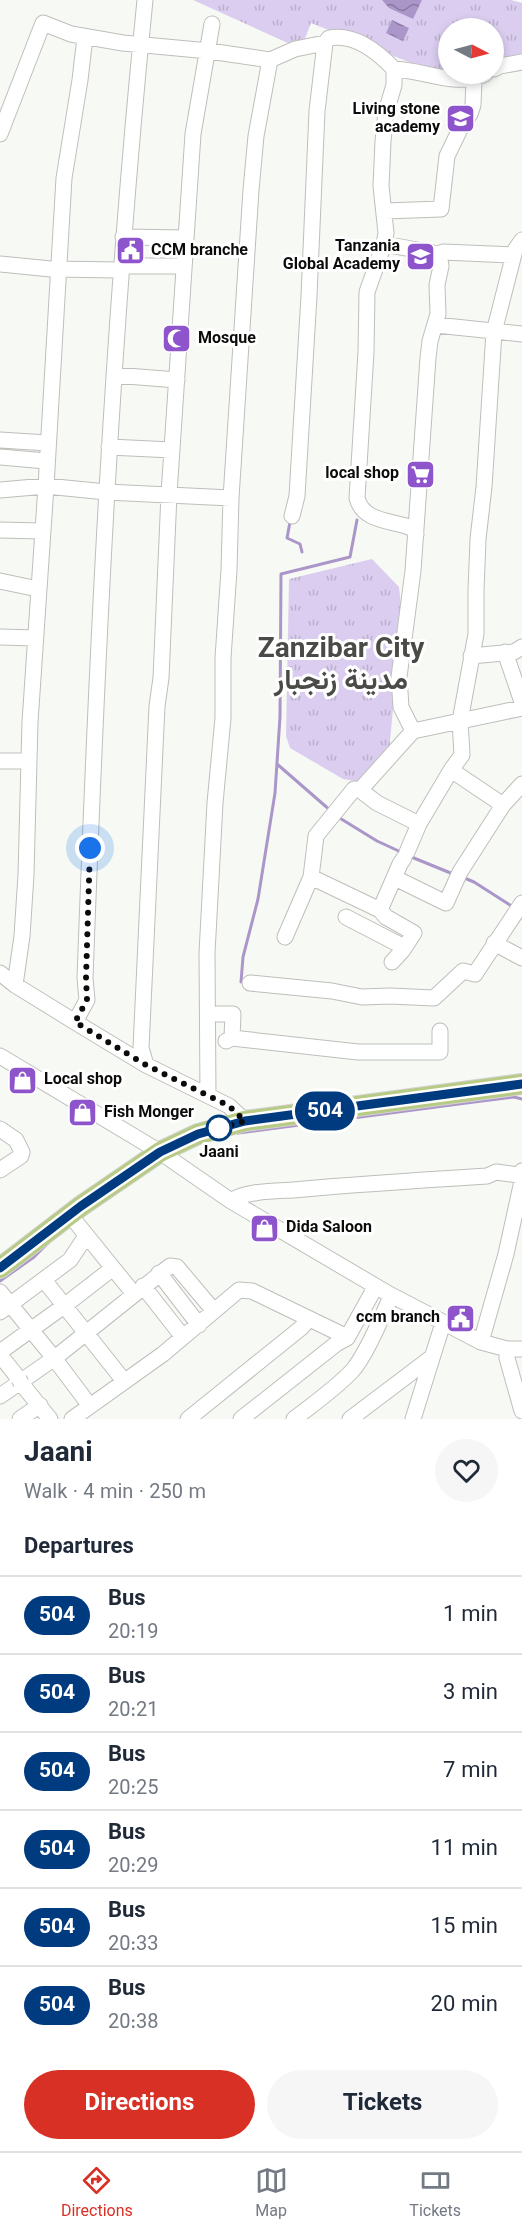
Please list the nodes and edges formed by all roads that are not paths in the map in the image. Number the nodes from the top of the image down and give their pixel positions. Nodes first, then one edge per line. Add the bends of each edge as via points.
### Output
1 (145, 0) edge
2 (212, 24) dead end
3 (85, 37) junction
4 (325, 43) junction
5 (141, 45) junction
6 (209, 51) junction
7 (270, 60) junction
8 (522, 62) edge
9 (504, 65) edge
10 (394, 69) junction
11 (438, 76) edge
12 (478, 84) edge
13 (5, 107) edge
14 (0, 134) edge
15 (385, 211) junction
16 (123, 237) junction
17 (186, 238) junction
18 (522, 240) edge
19 (384, 244) junction
20 (439, 254) junction
21 (513, 255) junction
22 (0, 264) edge
23 (184, 266) junction
24 (59, 268) junction
25 (120, 270) junction
26 (436, 326) junction
27 (494, 332) junction
28 (522, 334) edge
29 (114, 375) junction
30 (177, 380) junction
31 (0, 440) edge
32 (48, 443) junction
33 (109, 447) junction
34 (172, 450) junction
35 (0, 457) edge
36 (46, 461) junction
37 (46, 486) junction
38 (0, 490) edge
39 (106, 492) junction
40 (169, 494) junction
41 (231, 498) junction
42 (292, 516) dead end
43 (0, 530) edge
44 (42, 531) junction
45 (416, 534) junction
46 (0, 581) edge
47 (38, 589) junction
48 (0, 637) edge
49 (35, 638) junction
50 (522, 647) edge
51 (506, 652) junction
52 (471, 656) junction
53 (522, 702) edge
54 (522, 708) edge
55 (460, 721) junction
56 (413, 731) junction
57 (0, 761) edge
58 (29, 761) junction
59 (451, 770) junction
60 (522, 783) edge
61 (360, 790) junction
62 (503, 805) junction
63 (419, 824) junction
64 (310, 877) junction
65 (395, 878) junction
66 (520, 907) edge
67 (380, 910) junction
68 (346, 917) dead end
69 (285, 937) dead end
70 (494, 943) junction
71 (403, 950) junction
72 (522, 958) edge
73 (392, 962) dead end
74 (0, 973) edge
75 (250, 983) dead end
76 (15, 985) junction
77 (217, 1014) dead end
78 (75, 1022) junction
79 (440, 1031) dead end
80 (0, 1056) edge
81 (146, 1065) junction
82 (522, 1084) edge
83 (208, 1095) junction
84 (245, 1121) junction
85 (0, 1130) edge
86 (160, 1152) junction
87 (0, 1170) edge
88 (522, 1171) edge
89 (522, 1181) edge
90 (231, 1201) junction
91 (70, 1215) junction
92 (86, 1236) junction
93 (0, 1268) edge
94 (113, 1268) junction
95 (159, 1274) junction
96 (44, 1280) junction
97 (138, 1290) junction
98 (0, 1292) edge
99 (372, 1293) dead end
100 (389, 1300) dead end
101 (64, 1306) junction
102 (5, 1308) edge
103 (214, 1311) junction
104 (309, 1319) junction
105 (443, 1323) junction
106 (199, 1324) junction
107 (30, 1330) junction
108 (86, 1334) junction
109 (183, 1337) junction
110 (347, 1337) junction
111 (481, 1342) junction
112 (515, 1349) edge
113 (0, 1354) edge
114 (432, 1357) junction
115 (54, 1358) junction
116 (124, 1382) junction
117 (0, 1396) edge
118 (40, 1405) junction
119 (90, 1406) junction
120 (522, 1411) edge
121 (411, 1417) edge
122 (20, 1419) edge
123 (50, 1419) edge
124 (72, 1419) edge
125 (188, 1419) edge
126 (241, 1419) edge
127 (294, 1419) edge
128 (350, 1419) edge

1 - 5 street
2 - 6 street
3 - 5 street
3 - 13 street via 42,23
3 - 24 street via 64,178
4 - 7 street via 295,49
4 - 10 street via 336,37 350,40 377,51
4 - 42 street via 317,111 297,496
5 - 6 street
5 - 16 street
6 - 7 street
6 - 17 street via 193,134
7 - 41 street via 251,190
8 - 9 street
10 - 11 street
10 - 15 street via 383,141 381,186
12 - 15 street via 470,114 447,156 441,209
13 - 14 street
15 - 19 street
16 - 17 street
16 - 25 street
17 - 23 street
18 - 21 street
19 - 20 street
19 - 45 street via 367,292 357,498 366,514 412,528
20 - 21 street
20 - 26 street
21 - 27 street
22 - 24 street
23 - 25 street via 126,266
23 - 30 street
24 - 25 street
24 - 32 street
25 - 29 street
26 - 27 street
26 - 45 street via 430,341
27 - 28 street
27 - 52 street via 478,545 476,634
29 - 30 street
29 - 33 street
30 - 34 street
31 - 32 street
32 - 36 street
33 - 34 street
33 - 39 street
34 - 40 street
35 - 36 street
36 - 37 street
37 - 38 street
37 - 39 street
37 - 44 street
39 - 40 street
39 - 78 street via 87,1000
40 - 41 street
40 - 81 street via 141,1048
41 - 83 street via 223,718 207,953
43 - 44 street
44 - 47 street
45 - 56 street via 399,677 401,707
46 - 47 street
47 - 49 street
48 - 49 street
49 - 58 street
50 - 51 street
51 - 52 street
51 - 53 street
52 - 55 street
54 - 55 street
55 - 56 street
55 - 59 street via 462,755
56 - 61 street
57 - 58 street
58 - 76 street via 23,926
59 - 62 street
59 - 63 street
60 - 62 street
61 - 63 street
61 - 64 street via 354,789 316,836
62 - 65 street via 457,877 446,903
63 - 65 street
64 - 67 street
64 - 69 street
65 - 67 street
66 - 70 street
67 - 71 street via 414,933
68 - 71 street
70 - 72 street
70 - 75 street via 475,974 464,971 434,998 362,998
71 - 73 street
74 - 76 street
76 - 78 street
77 - 79 street via 233,1014 229,1040 358,1052 440,1052
78 - 81 street
80 - 86 street
81 - 83 street
82 - 84 main road
83 - 84 street via 229,1106
84 - 86 main road via 198,1134
85 - 87 street via 16,1140 22,1152
86 - 90 street
86 - 91 main road
88 - 90 street via 519,1175 496,1172 487,1176 264,1192
89 - 111 street
90 - 105 street
91 - 92 street
91 - 93 main road
92 - 94 street
92 - 96 street via 70,1260
94 - 97 street
94 - 101 street
95 - 97 street
95 - 103 street via 175,1266
95 - 106 street
96 - 101 street
96 - 102 street
97 - 108 street
97 - 109 street
98 - 102 street
99 - 110 street
100 - 127 street via 351,1372
101 - 107 street
101 - 108 street
102 - 107 street
103 - 104 street via 243,1289
103 - 106 street
104 - 110 street
104 - 125 street
105 - 111 street
105 - 114 street
106 - 109 street
107 - 113 street
107 - 115 street
108 - 115 street
108 - 116 street
109 - 116 street
110 - 126 street
111 - 112 street
112 - 120 street via 507,1358
113 - 118 street
114 - 121 street
114 - 128 street
115 - 117 street
115 - 119 street
116 - 119 street
118 - 122 street
118 - 123 street
119 - 124 street

